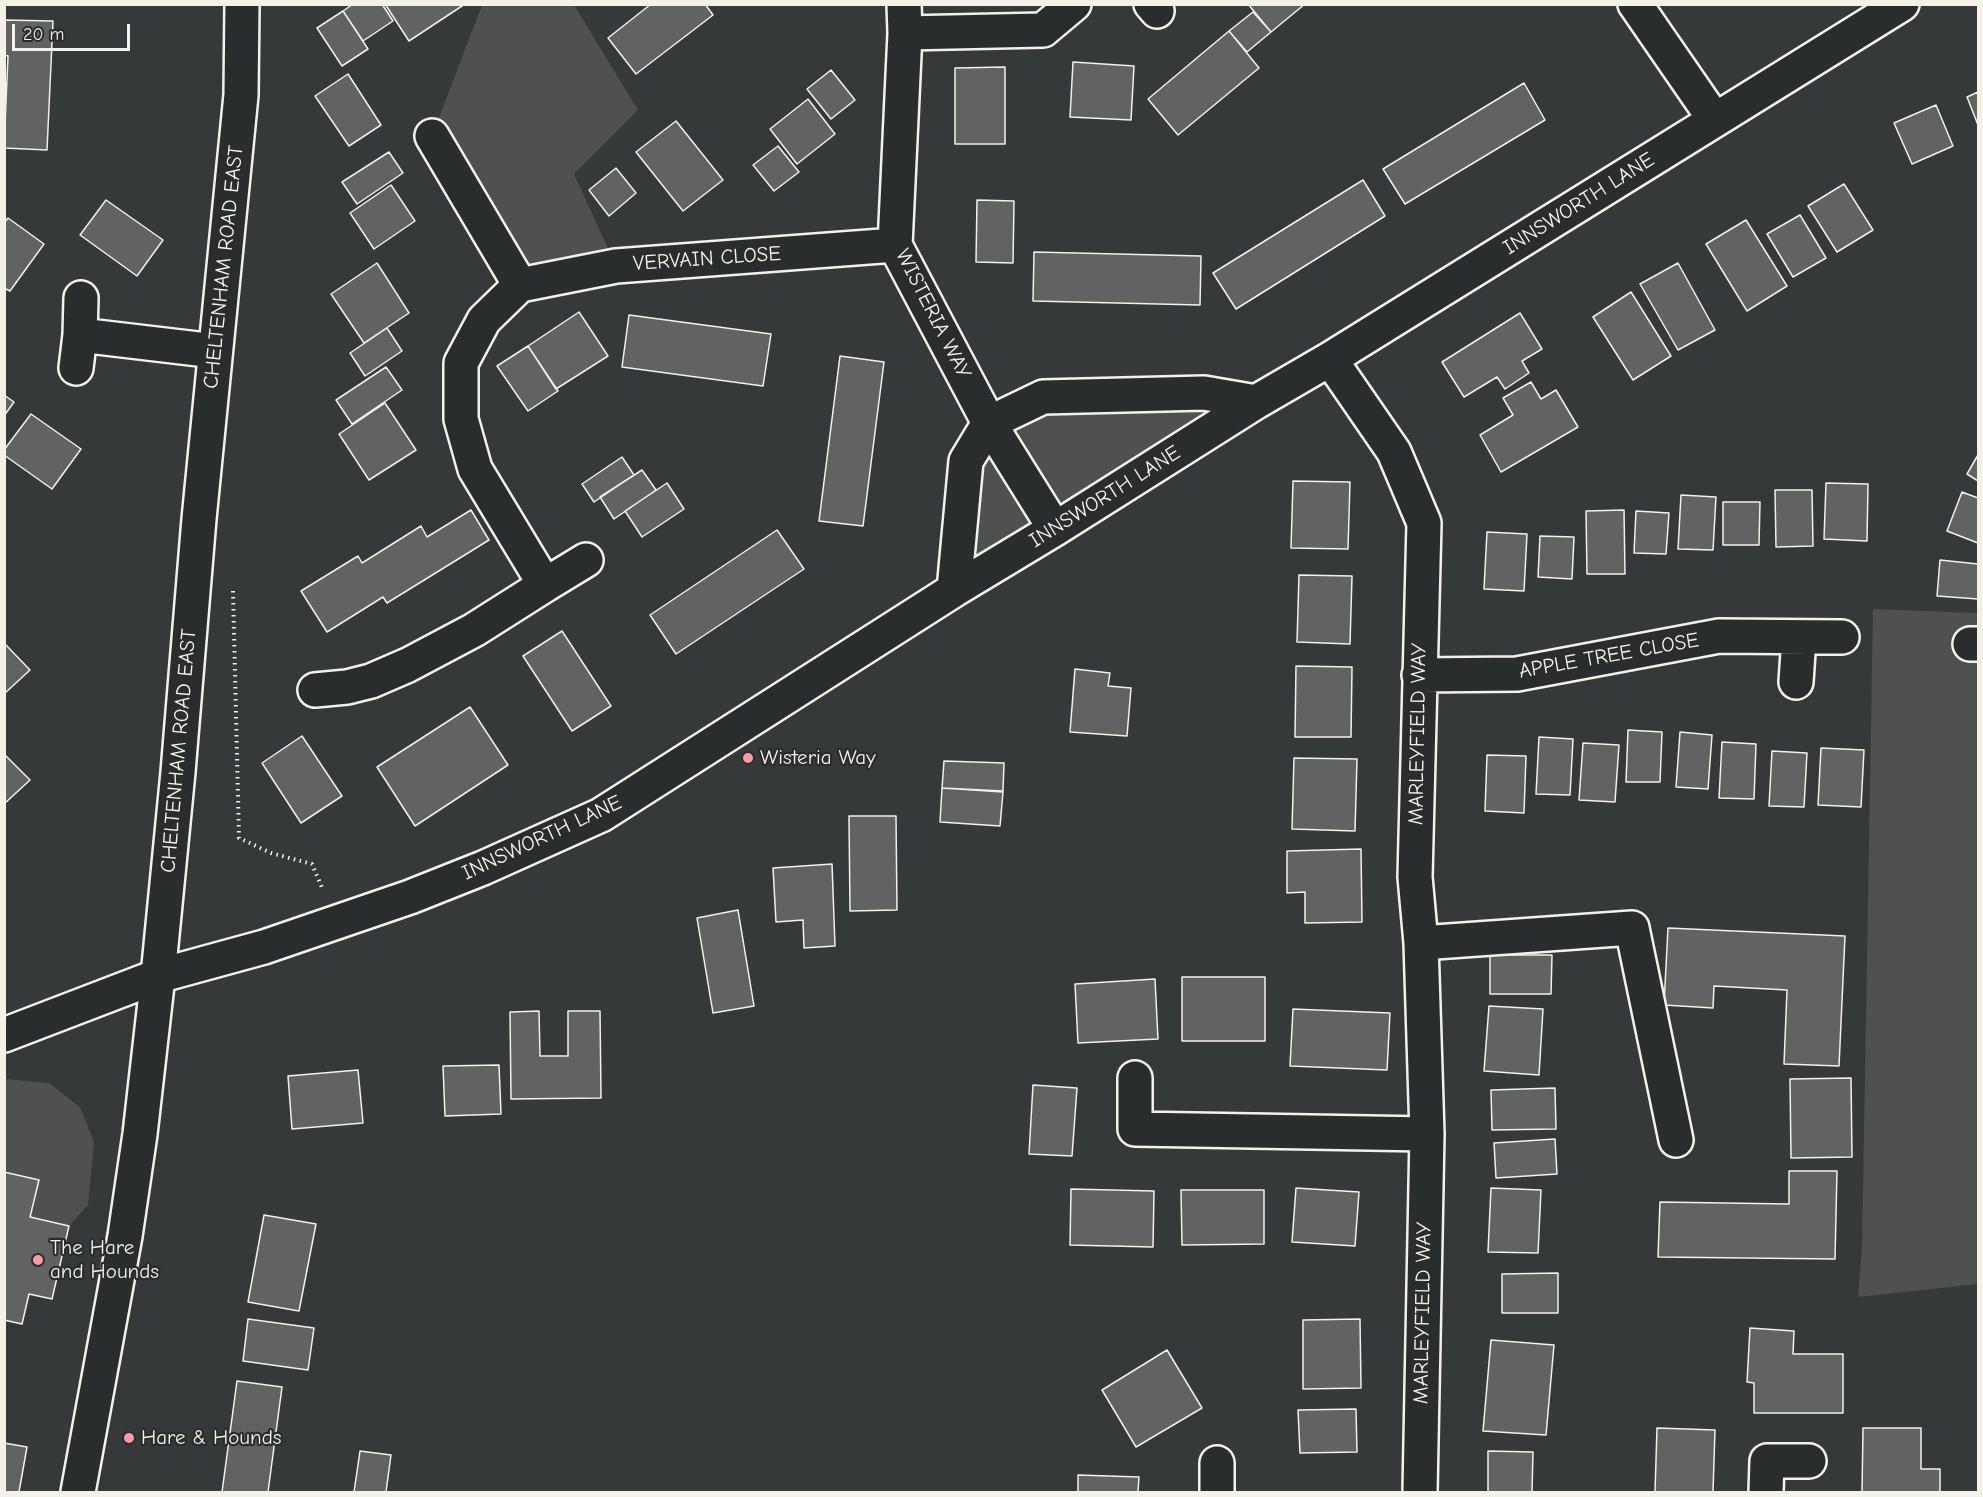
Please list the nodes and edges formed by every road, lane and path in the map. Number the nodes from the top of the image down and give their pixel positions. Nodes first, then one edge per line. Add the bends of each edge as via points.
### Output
1 (242, 4) edge
2 (1074, 4) edge
3 (1635, 4) edge
4 (1902, 4) edge
5 (905, 19) edge
6 (1715, 120) junction
7 (432, 136) dead end
8 (895, 245) junction
9 (520, 285) junction
10 (81, 298) dead end
11 (80, 334) junction
12 (215, 351) junction
13 (1330, 359) junction
14 (76, 368) dead end
15 (1256, 402) junction
16 (990, 423) junction
17 (1055, 529) junction
18 (586, 560) dead end
19 (545, 585) junction
20 (233, 588) dead end
21 (954, 590) junction
22 (1799, 637) junction
23 (1842, 638) dead end
24 (1419, 675) junction
25 (1796, 682) dead end
26 (315, 690) dead end
27 (350, 917) junction
28 (1421, 943) junction
29 (158, 976) junction
30 (4, 1035) edge
31 (1135, 1078) dead end
32 (1427, 1134) junction
33 (1676, 1140) dead end
34 (1809, 1461) dead end
35 (78, 1492) edge
36 (1419, 1492) edge
37 (1766, 1492) edge

1 - 12 street, CHELTENHAM ROAD EAST via 241,95
2 - 5 street via 1043,30
3 - 6 street
4 - 6 street, INNSWORTH LANE
5 - 8 street, WISTERIA WAY
6 - 13 street, INNSWORTH LANE
7 - 9 street
8 - 9 street, VERVAIN CLOSE via 615,266
8 - 16 street, WISTERIA WAY
9 - 19 street via 484,320 461,363 461,419 475,469
10 - 11 street
11 - 12 street
11 - 14 street
12 - 29 street, CHELTENHAM ROAD EAST
13 - 15 street, INNSWORTH LANE
13 - 24 street, MARLEYFIELD WAY via 1394,452 1424,523
15 - 16 street via 1204,393 1043,397
15 - 17 street, INNSWORTH LANE
16 - 17 street, WISTERIA WAY
16 - 21 street via 966,461
17 - 21 street, INNSWORTH LANE
18 - 19 street
19 - 26 street via 474,630 408,665 371,681
20 - 27 path via 239,838 271,853 312,864 322,889
21 - 27 street, INNSWORTH LANE via 601,815 483,868
22 - 23 street, APPLE TREE CLOSE
22 - 24 street, APPLE TREE CLOSE via 1719,636 1517,674
22 - 25 street
24 - 28 street, MARLEYFIELD WAY via 1415,877
27 - 29 street, INNSWORTH LANE via 264,947
28 - 32 street, MARLEYFIELD WAY
28 - 33 street via 1632,928
29 - 30 street, INNSWORTH LANE
29 - 35 street, CHELTENHAM ROAD EAST via 125,1236
31 - 32 street via 1135,1129
32 - 36 street, MARLEYFIELD WAY
34 - 37 street via 1767,1461

